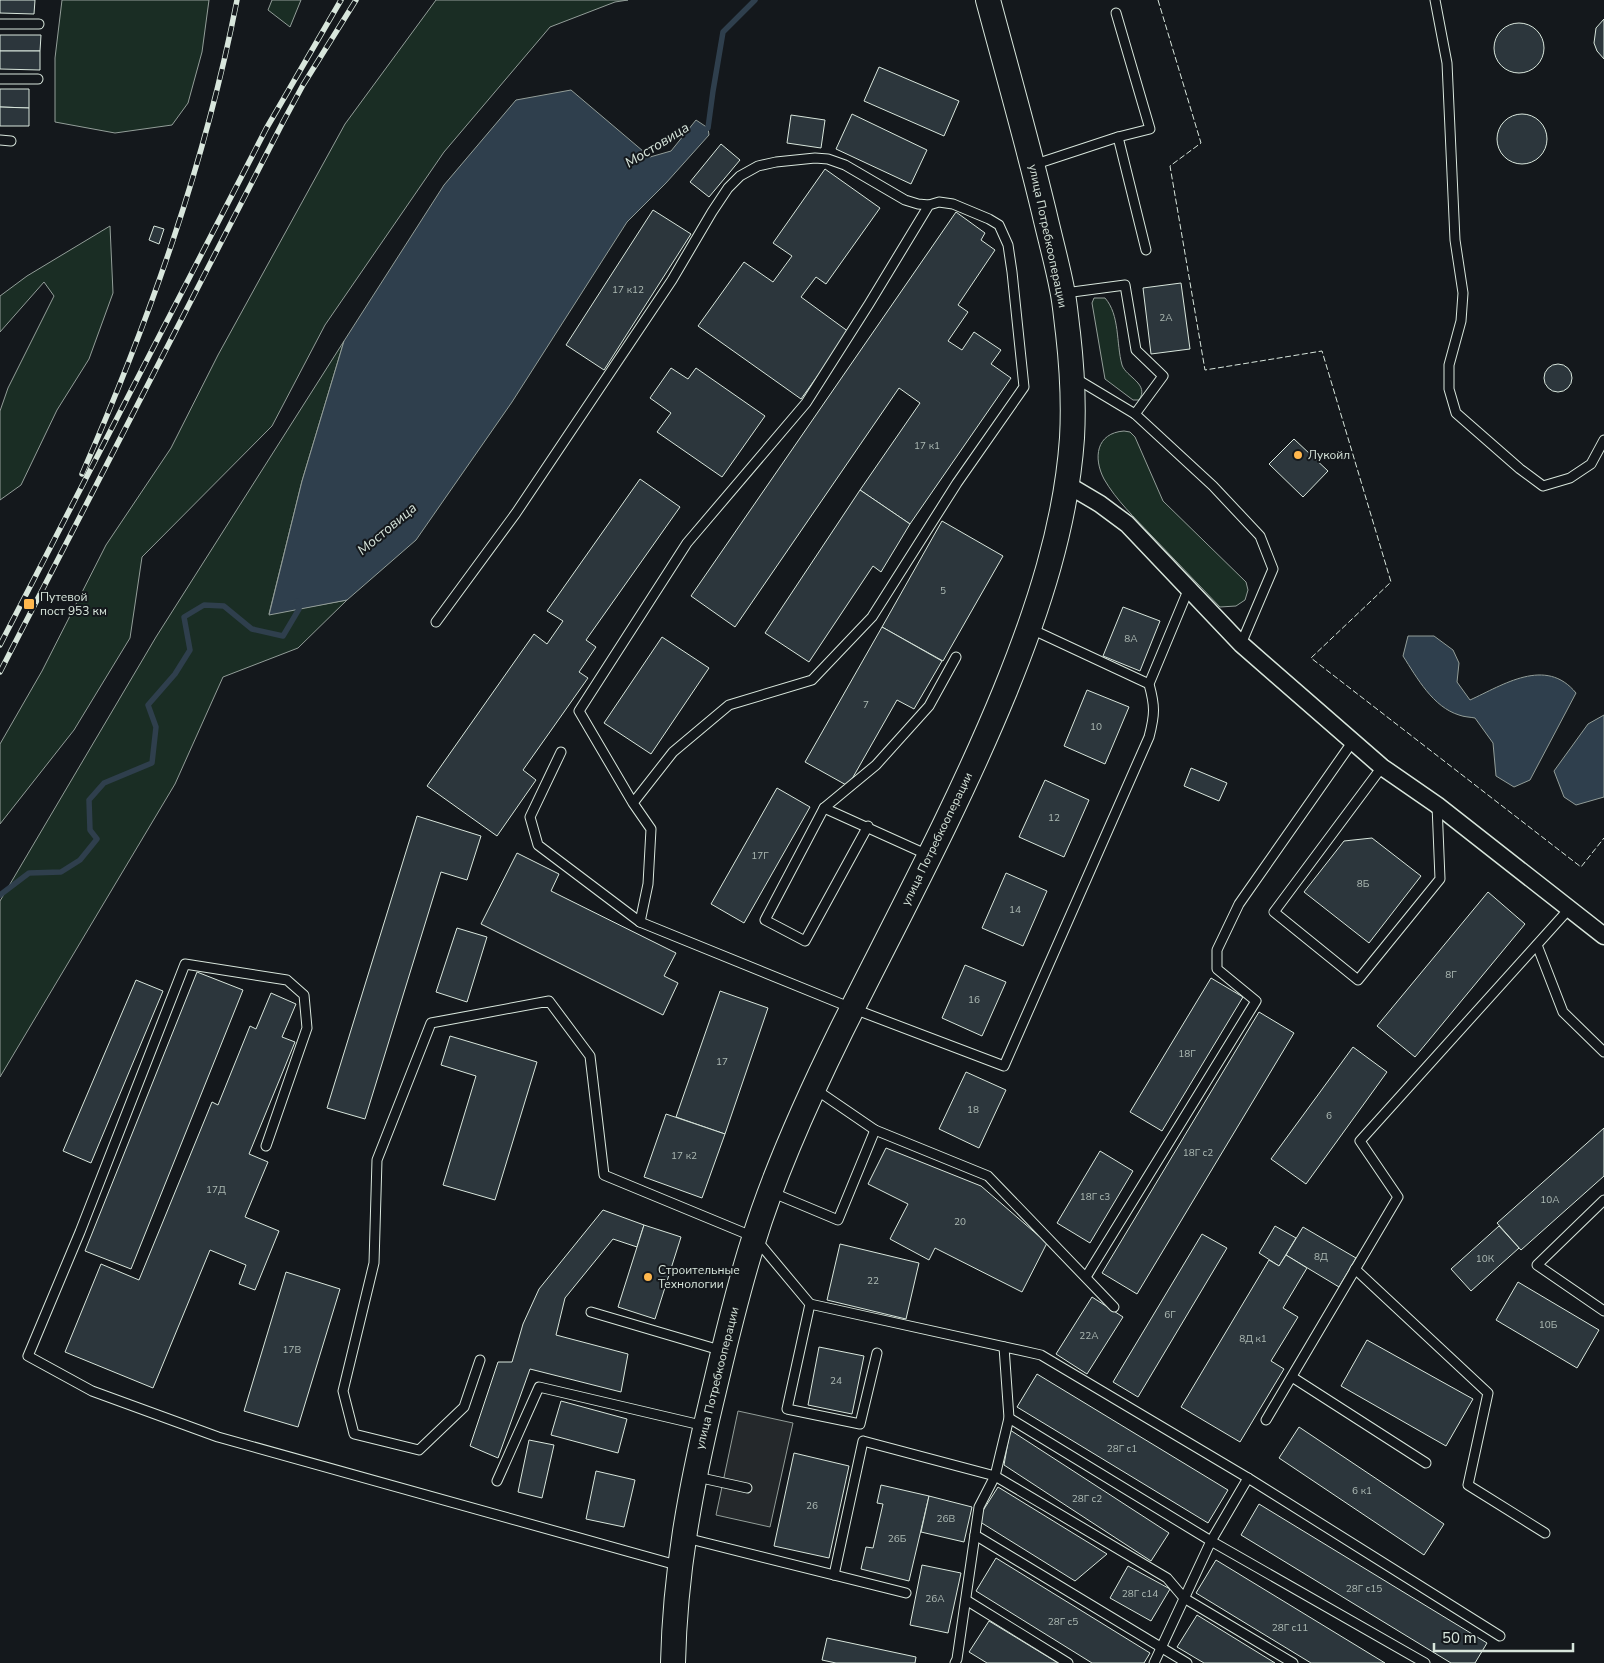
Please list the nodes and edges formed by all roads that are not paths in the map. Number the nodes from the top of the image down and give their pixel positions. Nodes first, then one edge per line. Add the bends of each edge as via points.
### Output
1 (988, 0) edge
2 (1435, 0) edge
3 (1116, 13) dead end
4 (0, 24) edge
5 (39, 24) dead end
6 (0, 79) edge
7 (38, 79) dead end
8 (1118, 137) junction
9 (0, 140) edge
10 (11, 141) dead end
11 (1033, 165) junction
12 (929, 205) junction
13 (1146, 250) dead end
14 (1063, 293) junction
15 (1073, 377) junction
16 (1135, 414) junction
17 (1604, 440) edge
18 (1068, 486) junction
19 (1189, 588) junction
20 (436, 622) dead end
21 (1029, 628) junction
22 (1241, 644) junction
23 (956, 656) dead end
24 (1149, 684) junction
25 (1354, 740) junction
26 (561, 752) dead end
27 (1382, 767) junction
28 (633, 803) junction
29 (1436, 805) junction
30 (824, 808) junction
31 (868, 826) junction
32 (930, 856) junction
33 (1569, 909) junction
34 (640, 922) junction
35 (1603, 933) edge
36 (1536, 945) junction
37 (854, 1008) junction
38 (1604, 1052) edge
39 (815, 1088) junction
40 (875, 1130) junction
41 (266, 1146) dead end
42 (771, 1192) junction
43 (1604, 1200) edge
44 (754, 1237) junction
45 (1355, 1269) junction
46 (1086, 1278) junction
47 (810, 1304) junction
48 (1114, 1307) dead end
49 (1604, 1311) edge
50 (591, 1312) dead end
51 (1004, 1347) junction
52 (723, 1351) junction
53 (877, 1353) dead end
54 (480, 1360) dead end
55 (1292, 1377) junction
56 (1008, 1418) junction
57 (1266, 1420) dead end
58 (705, 1426) junction
59 (1426, 1463) dead end
60 (694, 1476) junction
61 (995, 1476) junction
62 (1248, 1478) junction
63 (497, 1481) dead end
64 (747, 1488) dead end
65 (1545, 1533) dead end
66 (975, 1535) junction
67 (683, 1538) junction
68 (1212, 1542) junction
69 (680, 1566) junction
70 (834, 1574) junction
71 (906, 1593) dead end
72 (1184, 1598) junction
73 (966, 1600) junction
74 (1500, 1636) dead end
75 (1161, 1647) junction
76 (959, 1662) edge
77 (673, 1663) edge
78 (1068, 1663) edge
79 (1154, 1663) edge
80 (1187, 1663) edge
81 (1293, 1663) edge
82 (1425, 1663) edge

1 - 11 main road, улица Потребкооперации
2 - 17 lane via 1447,63 1455,240 1464,293 1461,321 1449,365 1449,389 1456,413 1543,486 1570,478 1591,464
3 - 8 lane via 1150,128
4 - 5 lane
6 - 7 lane
8 - 11 lane
8 - 13 lane
9 - 10 lane
11 - 14 main road, улица Потребкооперации
12 - 20 lane via 905,200 845,165 828,159 776,162 758,166 740,176 712,212 672,280 516,513
12 - 28 lane via 806,403 687,543 579,711
12 - 28 lane via 939,202 952,204 999,226 1008,245 1024,387 957,483 872,617 812,680 729,705 674,752
14 - 15 main road, улица Потребкооперации
14 - 16 lane via 1125,285 1136,350 1163,376
15 - 16 lane
15 - 18 main road, улица Потребкооперации
16 - 22 lane via 1213,486 1260,536 1273,569
18 - 19 street via 1127,524
18 - 21 main road, улица Потребкооперации
19 - 22 street
19 - 24 lane
21 - 24 lane
21 - 32 main road, улица Потребкооперации via 989,728
22 - 25 street
23 - 30 lane via 929,706 876,765
24 - 37 lane via 1154,716 1149,737 1004,1066
25 - 27 street
25 - 46 lane via 1239,904 1218,950 1218,969 1256,1001
26 - 34 lane via 530,817 538,845
27 - 29 street
27 - 29 lane via 1274,912 1358,980 1440,878
28 - 34 lane via 651,830 648,884
29 - 33 street
30 - 31 lane
30 - 31 lane via 765,920 805,941
31 - 32 lane
32 - 37 main road, улица Потребкооперации
33 - 35 street
33 - 36 lane
34 - 37 lane
36 - 38 lane via 1563,1012
36 - 45 lane via 1360,1141 1398,1197
37 - 39 main road, улица Потребкооперации
39 - 40 lane
39 - 42 main road, улица Потребкооперации
40 - 42 lane via 838,1220
40 - 46 lane via 988,1176
41 - 69 lane via 307,1028 304,995 287,980 185,964 28,1356 92,1391 218,1437
42 - 44 main road, улица Потребкооперации
43 - 49 lane via 1537,1264
44 - 47 lane
44 - 52 main road, улица Потребкооперации
44 - 54 lane via 604,1175 590,1056 549,1000 431,1023 377,1160 374,1263 343,1391 354,1434 419,1450 464,1406
45 - 55 lane
45 - 65 lane via 1488,1393 1468,1485
46 - 48 lane
47 - 51 lane
47 - 53 lane via 787,1409 860,1424
50 - 52 lane
51 - 56 lane
51 - 62 lane via 1041,1355
52 - 58 main road, улица Потребкооперации
55 - 57 lane
55 - 59 lane
56 - 61 lane
56 - 68 lane
58 - 60 main road, улица Потребкооперации
58 - 63 lane via 539,1387
60 - 64 lane
60 - 67 main road, улица Потребкооперации
61 - 66 lane via 979,1507
61 - 70 lane via 863,1440
61 - 72 lane via 1167,1578
62 - 68 lane
62 - 74 lane
66 - 73 lane
66 - 75 lane
67 - 69 main road, улица Потребкооперации
67 - 70 lane
68 - 72 lane
68 - 82 lane
69 - 77 main road, улица Потребкооперации
70 - 71 lane
72 - 75 lane
72 - 81 lane
73 - 76 lane
73 - 78 lane
75 - 79 lane
75 - 80 lane

